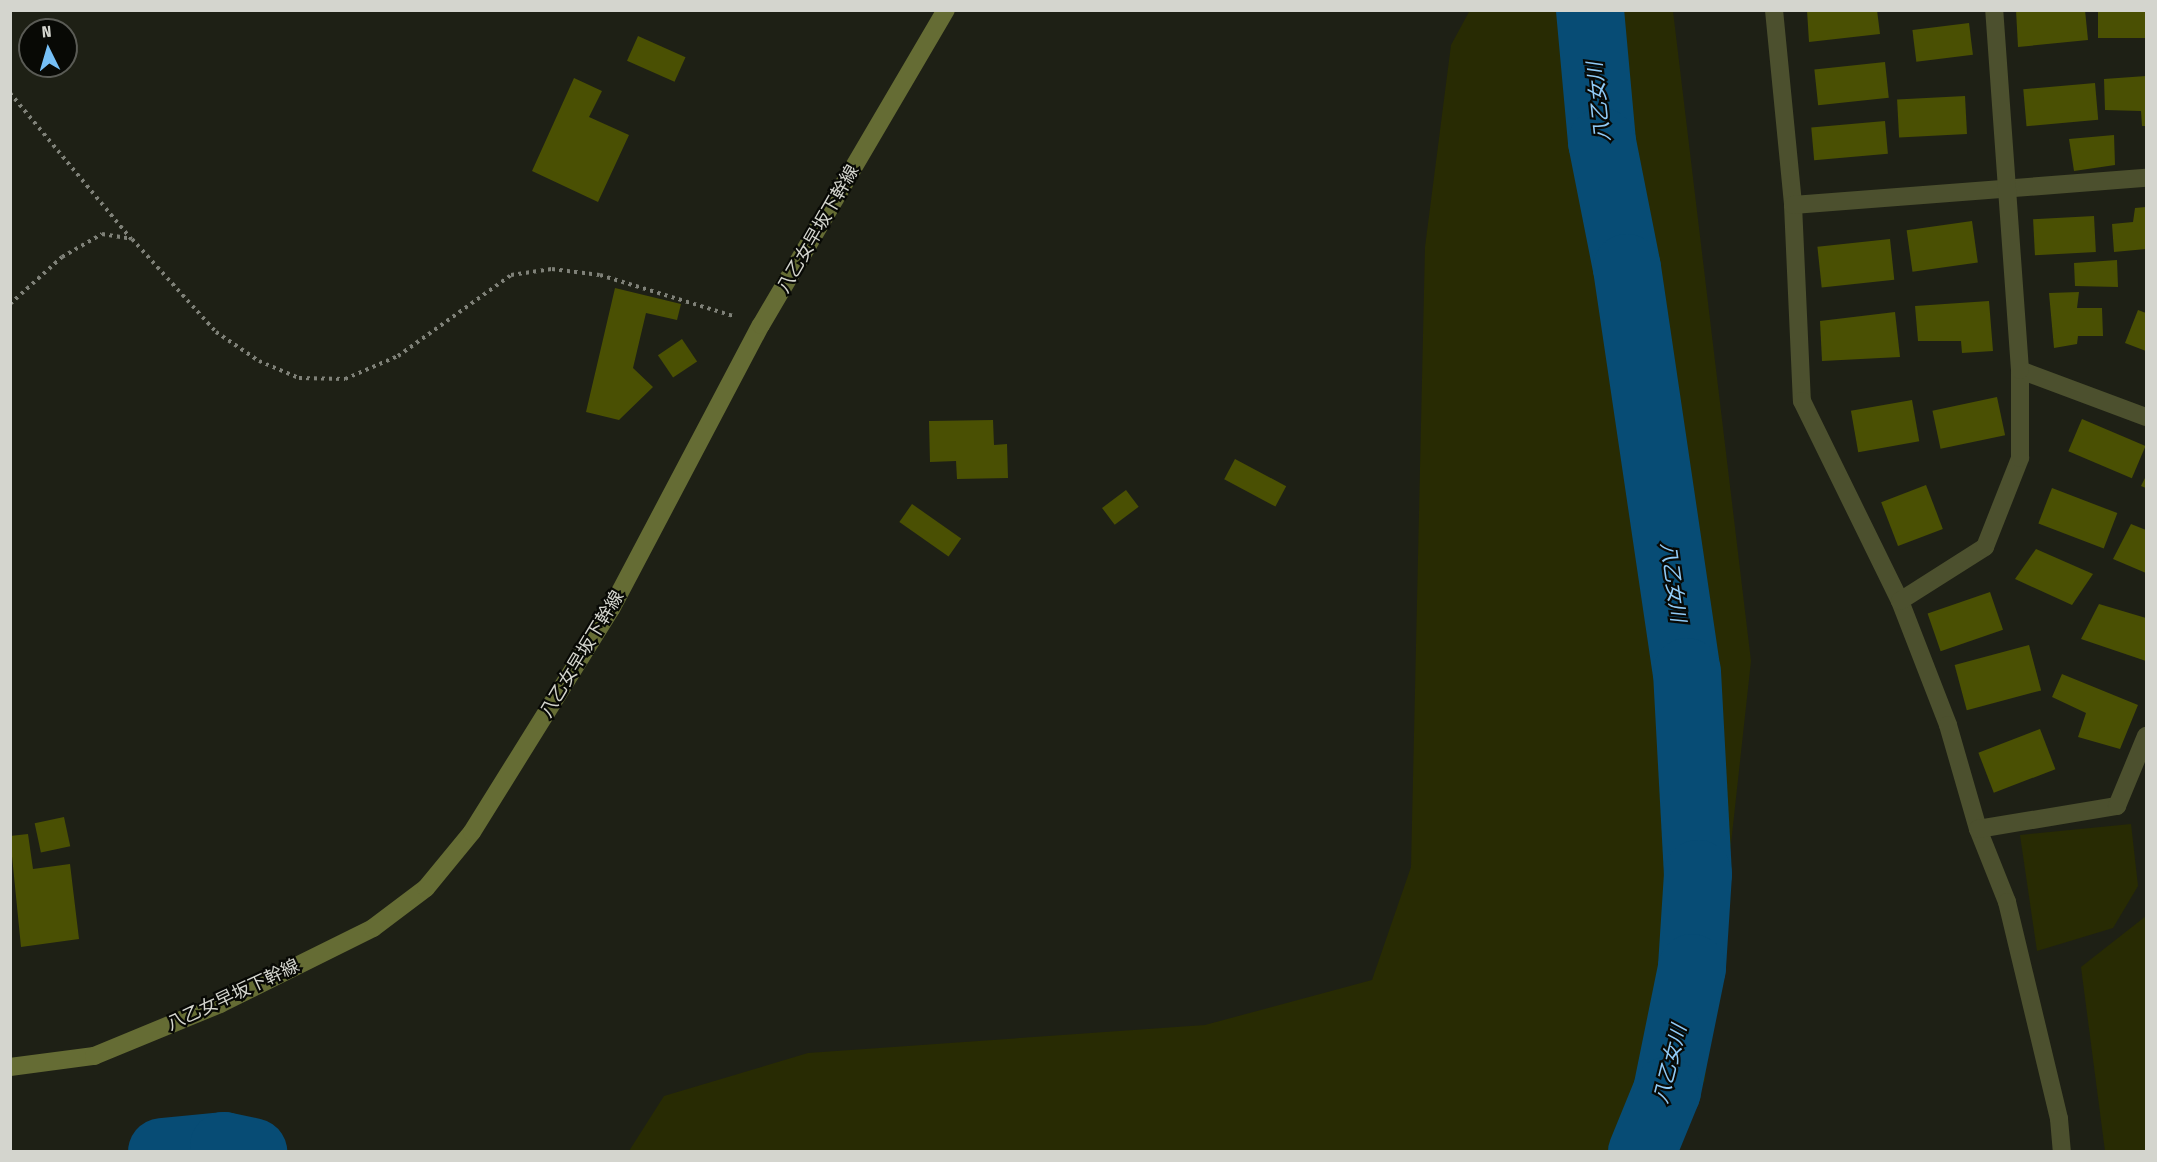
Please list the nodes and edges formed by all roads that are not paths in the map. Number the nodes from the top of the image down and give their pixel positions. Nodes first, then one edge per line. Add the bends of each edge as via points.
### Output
1 (946, 10) edge
2 (1774, 10) edge
3 (1994, 10) edge
4 (2146, 178) edge
5 (2006, 188) junction
6 (1793, 205) junction
7 (2020, 370) junction
8 (2146, 417) edge
9 (1900, 601) junction
10 (2146, 736) edge
11 (1978, 829) junction
12 (10, 1067) edge
13 (2062, 1152) edge

1 - 12 street, 八乙女早坂下幹線 via 761,325 611,609 472,832 426,888 373,928 220,1004 94,1056
2 - 6 street
3 - 5 street
4 - 5 street
5 - 6 street
5 - 7 street
6 - 9 street via 1802,401
7 - 8 street
7 - 9 street via 2020,458 1985,546
9 - 11 street via 1948,725
10 - 11 street via 2117,806
11 - 13 street via 2007,902 2059,1119

